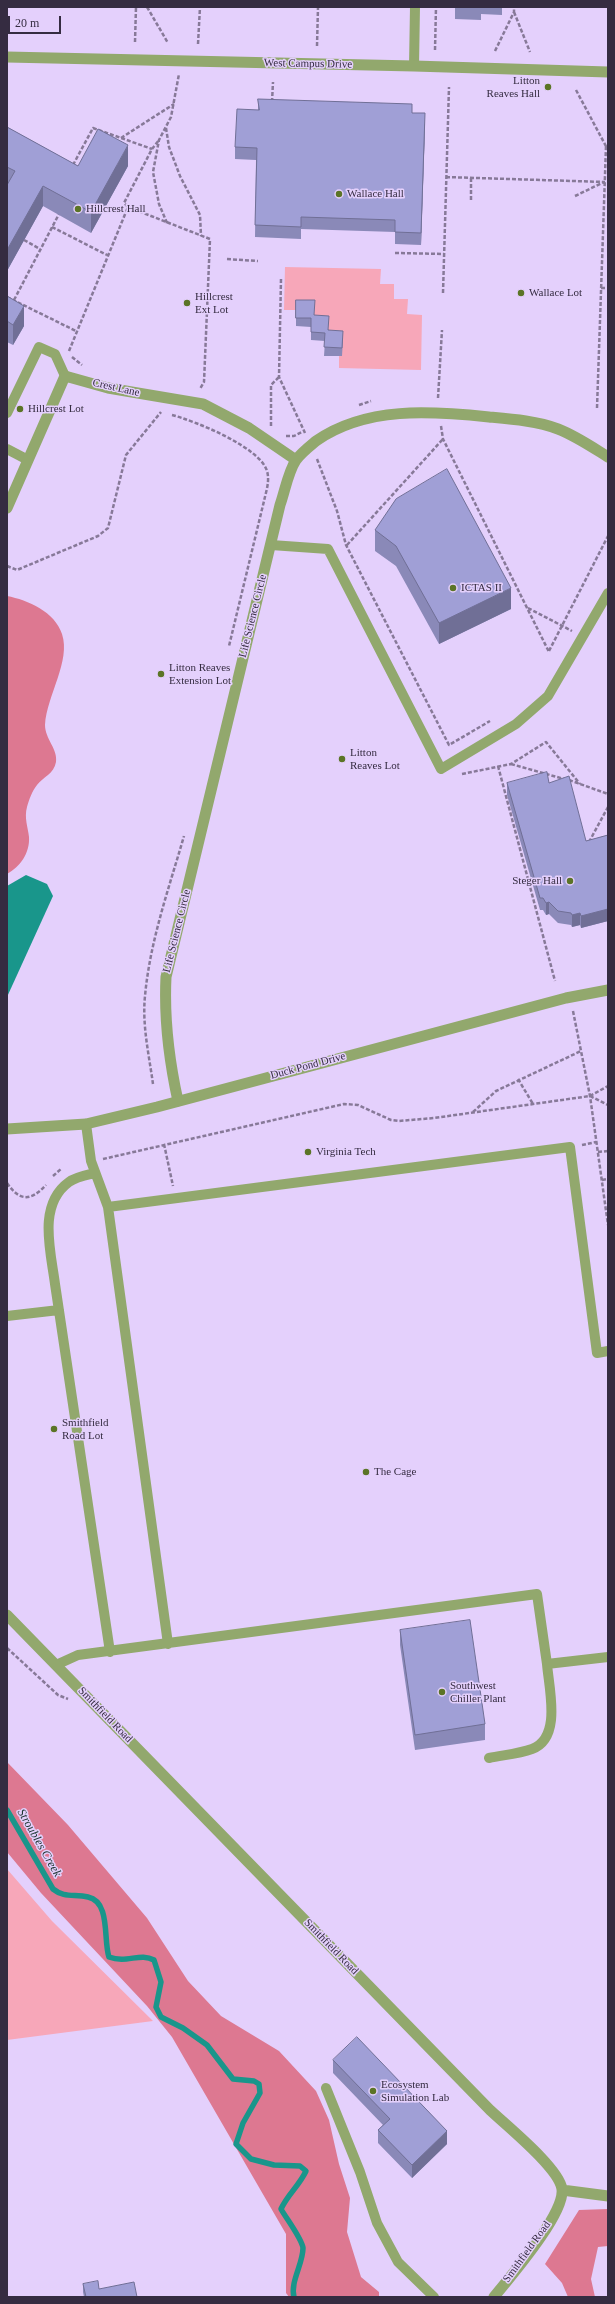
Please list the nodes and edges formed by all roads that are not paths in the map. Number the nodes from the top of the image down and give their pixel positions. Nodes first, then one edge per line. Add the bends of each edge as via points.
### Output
1 (415, 7) edge
2 (7, 57) edge
3 (414, 66) junction
4 (608, 72) edge
5 (65, 376) junction
6 (7, 413) edge
7 (7, 449) edge
8 (607, 455) edge
9 (28, 460) junction
10 (296, 460) junction
11 (7, 508) edge
12 (270, 545) junction
13 (608, 593) edge
14 (608, 990) edge
15 (178, 1101) junction
16 (86, 1124) junction
17 (7, 1130) edge
18 (95, 1173) junction
19 (108, 1207) junction
20 (59, 1310) junction
21 (7, 1316) edge
22 (608, 1352) edge
23 (7, 1615) edge
24 (168, 1644) junction
25 (110, 1652) junction
26 (608, 1657) edge
27 (56, 1664) junction
28 (547, 1664) junction
29 (489, 1758) dead end
30 (326, 2088) dead end
31 (562, 2190) junction
32 (608, 2196) edge
33 (434, 2297) edge
34 (494, 2297) edge

1 - 3 lane
2 - 3 street, West Campus Drive
3 - 4 street, West Campus Drive
5 - 6 lane via 54,354 40,347
5 - 9 street
5 - 10 street, Crest Lane via 115,389 203,404 249,428
7 - 9 lane
8 - 10 street, Life Science Circle via 557,429 511,419 409,412 352,422 327,433
9 - 11 street
10 - 12 street, Life Science Circle via 280,505
12 - 13 lane via 328,549 441,769 516,724 548,696
12 - 15 street, Life Science Circle via 166,977 164,1007 172,1078
14 - 15 street, Duck Pond Drive via 566,998
15 - 16 street, Duck Pond Drive
16 - 17 street, Duck Pond Drive
16 - 18 lane
18 - 19 lane
18 - 20 lane via 70,1182 58,1192 51,1207 48,1222
19 - 22 lane via 570,1147 597,1353
19 - 24 lane
20 - 21 lane
20 - 25 lane
23 - 27 street, Smithfield Road
24 - 25 lane
24 - 28 lane via 537,1594
25 - 27 lane via 78,1655
26 - 28 lane
27 - 31 street, Smithfield Road via 490,2110 546,2163 556,2175
28 - 29 lane via 552,1724 545,1740 533,1749
30 - 33 lane via 360,2172 377,2223 398,2262
31 - 32 street
31 - 34 street, Smithfield Road via 558,2204 541,2236

